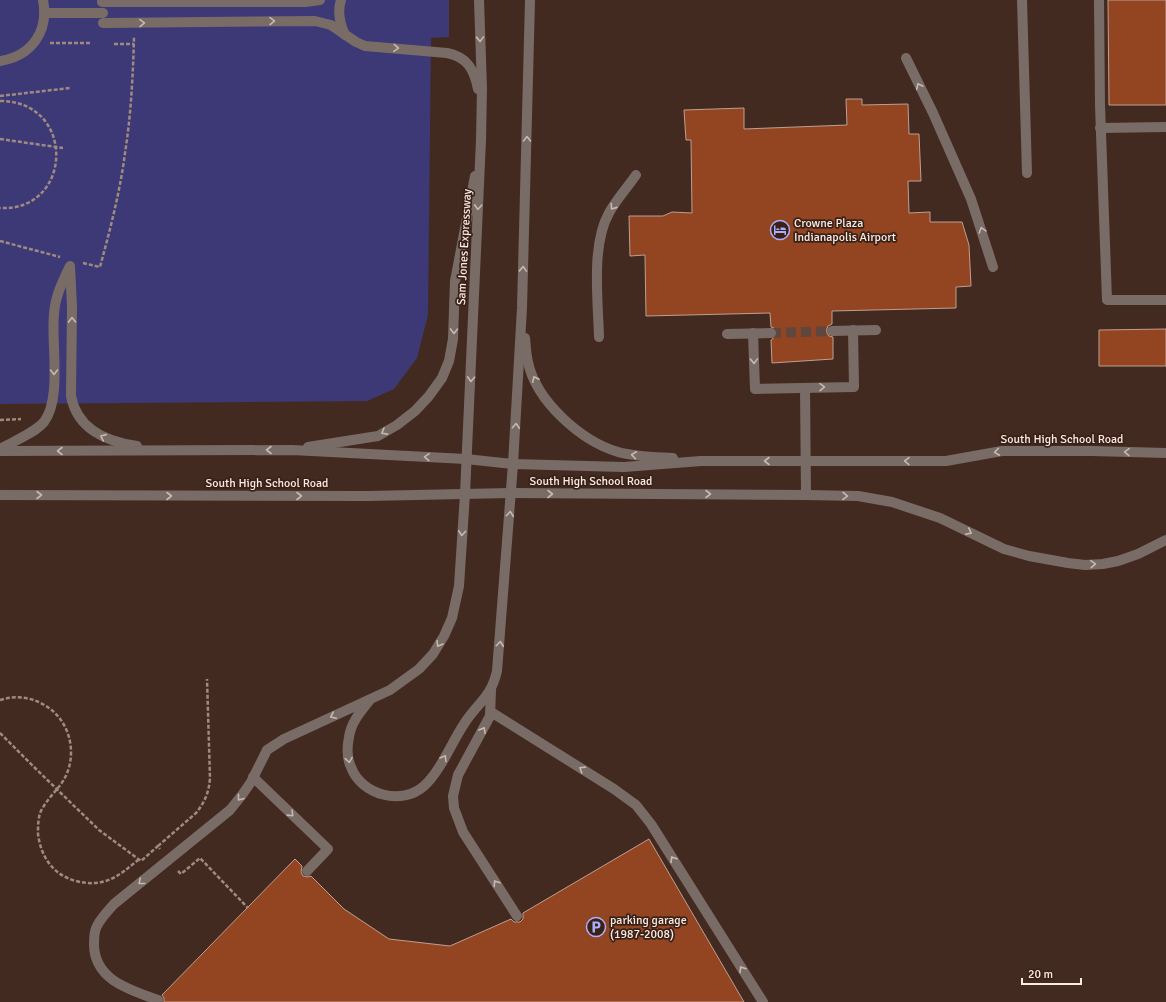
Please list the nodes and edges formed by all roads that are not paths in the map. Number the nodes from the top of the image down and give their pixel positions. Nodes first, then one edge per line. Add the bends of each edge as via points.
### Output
1 (42, 0) edge
2 (320, 0) edge
3 (340, 0) edge
4 (479, 0) edge
5 (530, 0) edge
6 (1022, 0) edge
7 (1099, 0) edge
8 (44, 13) junction
9 (103, 13) junction
10 (345, 35) junction
11 (906, 58) dead end
12 (0, 61) edge
13 (482, 110) junction
14 (1166, 127) edge
15 (1100, 128) junction
16 (482, 140) junction
17 (1027, 173) dead end
18 (636, 175) dead end
19 (993, 267) dead end
20 (1166, 300) edge
21 (522, 308) junction
22 (853, 330) junction
23 (876, 330) dead end
24 (832, 331) tunnel mouth
25 (753, 333) junction
26 (771, 333) tunnel mouth
27 (727, 334) dead end
28 (599, 337) dead end
29 (805, 388) junction
30 (54, 394) junction
31 (71, 394) junction
32 (0, 450) edge
33 (169, 450) junction
34 (292, 450) junction
35 (1166, 453) edge
36 (466, 459) junction
37 (806, 460) junction
38 (701, 461) junction
39 (513, 464) junction
40 (511, 493) junction
41 (465, 494) junction
42 (0, 495) edge
43 (806, 495) junction
44 (1166, 540) edge
45 (491, 690) junction
46 (370, 699) junction
47 (491, 712) junction
48 (253, 777) junction
49 (307, 871) dead end
50 (517, 916) dead end
51 (158, 1000) dead end
52 (763, 1002) edge

1 - 8 street
2 - 9 street
3 - 10 street via 340,20
4 -> 13 street, Sam Jones Expressway
21 -> 5 street
6 - 17 street
7 - 15 street
8 - 9 street
8 - 12 street via 40,32 28,49
9 -> 10 street via 315,21 331,25
10 -> 13 street via 365,46 442,52 459,56 467,63 475,77
19 -> 11 street via 971,199
13 - 16 street, Sam Jones Expressway
14 - 15 street
15 - 20 street via 1107,300
16 -> 34 street via 455,281 453,339 449,361 442,378 415,411 378,436
16 -> 36 street, Sam Jones Expressway
18 -> 28 street via 609,213 601,232 598,253
38 -> 21 street via 618,452 577,431 565,421 535,382 528,363
39 -> 21 street
22 - 23 street
22 - 24 street
29 -> 22 street via 854,387
25 - 26 street
25 - 27 street
25 -> 29 street via 755,389
29 - 37 street
30 - 31 street
31 -> 30 street via 70,266 54,306
30 - 32 street via 50,412 40,426
33 -> 31 street via 118,442 97,434 77,414
33 -> 32 street, South High School Road
34 -> 33 street, South High School Road
36 -> 34 street, South High School Road
35 -> 37 street, South High School Road via 1002,451 946,461
36 - 39 street, South High School Road
36 - 41 street, Sam Jones Expressway
37 -> 38 street, South High School Road
37 - 43 street
38 - 39 street, South High School Road via 624,467
39 - 40 street
40 - 41 street, South High School Road
40 -> 43 street, South High School Road
45 -> 40 street via 497,671
42 -> 41 street, South High School Road
41 -> 46 street, Sam Jones Expressway via 459,586 452,618 444,636 433,654 419,669 390,690
43 -> 44 street, South High School Road via 858,496 892,502 940,518 1004,548 1029,556 1068,563 1085,565 1118,561
46 -> 45 street via 352,725 348,752 350,767 366,787 387,796 402,796 424,786 436,772 464,722
45 - 47 street
46 -> 48 street, Sam Jones Expressway via 274,744 267,750
50 -> 47 street via 463,832 454,808 453,796 458,775
52 -> 47 street via 651,824 636,805
48 -> 49 street via 328,848
48 -> 51 street, Sam Jones Expressway via 230,810 114,904 97,927 94,938 96,958 107,976 126,988

